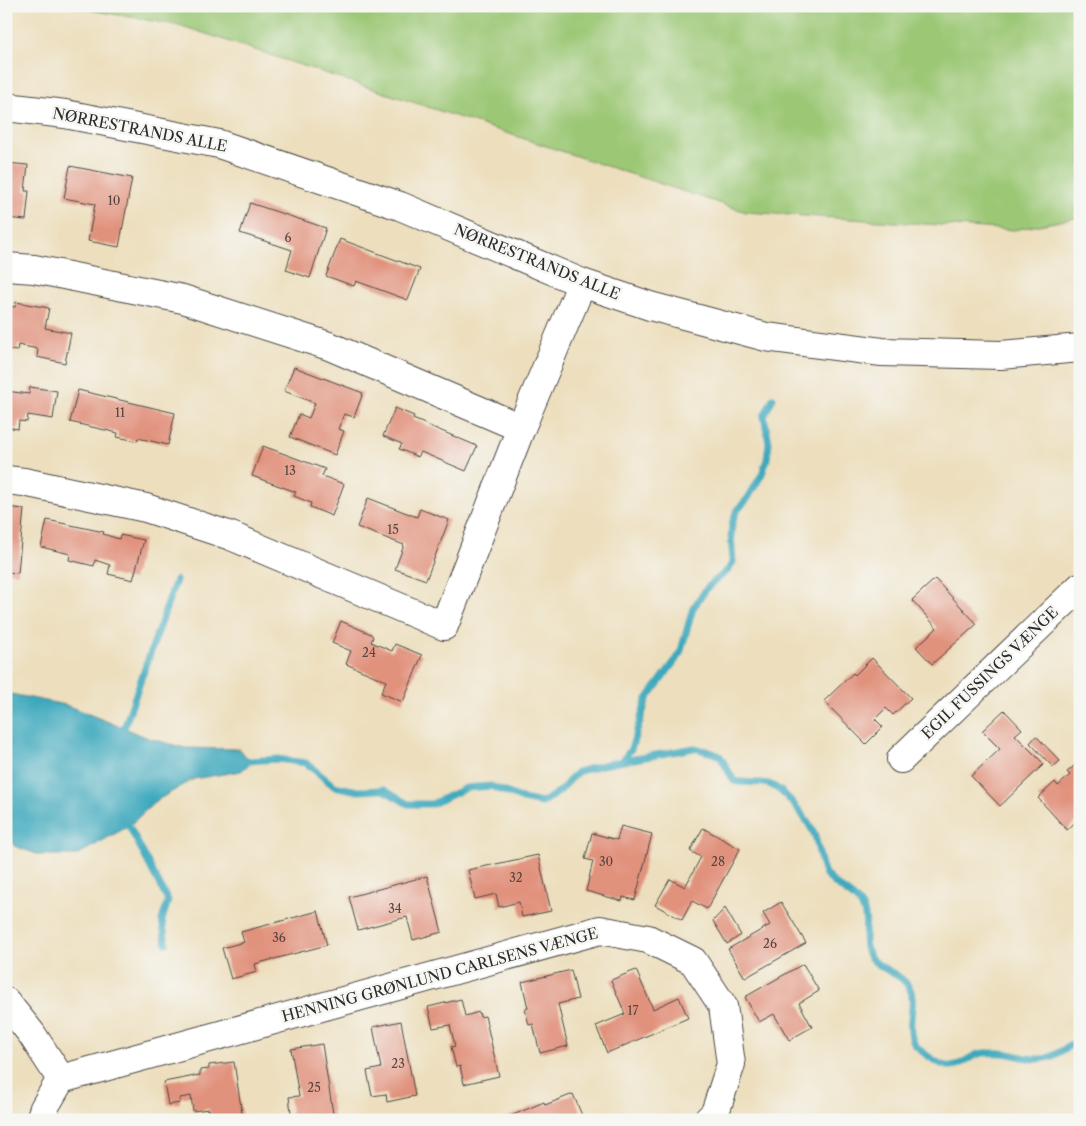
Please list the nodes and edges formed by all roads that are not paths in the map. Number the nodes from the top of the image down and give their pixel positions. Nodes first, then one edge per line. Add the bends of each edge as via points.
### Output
1 (6, 107) edge
2 (6, 267) edge
3 (582, 283) junction
4 (1080, 348) edge
5 (521, 428) junction
6 (6, 480) edge
7 (1080, 587) edge
8 (901, 758) dead end
9 (6, 1002) edge
10 (61, 1079) junction
11 (40, 1120) edge
12 (708, 1120) edge

1 - 3 street, NØRRESTRANDS ALLE via 65,114 219,144 400,206
2 - 5 street via 34,269 183,298 329,346
3 - 4 street, NØRRESTRANDS ALLE via 650,306 766,337 862,350 1001,354
3 - 5 street
5 - 6 street via 444,626 231,536 146,508
7 - 8 street, EGIL FUSSINGS VÆNGE
9 - 10 street
10 - 11 street
10 - 12 street, HENNING GRØNLUND CARLSENS VÆNGE via 600,930 648,939 693,961 723,1006 731,1064 716,1113

